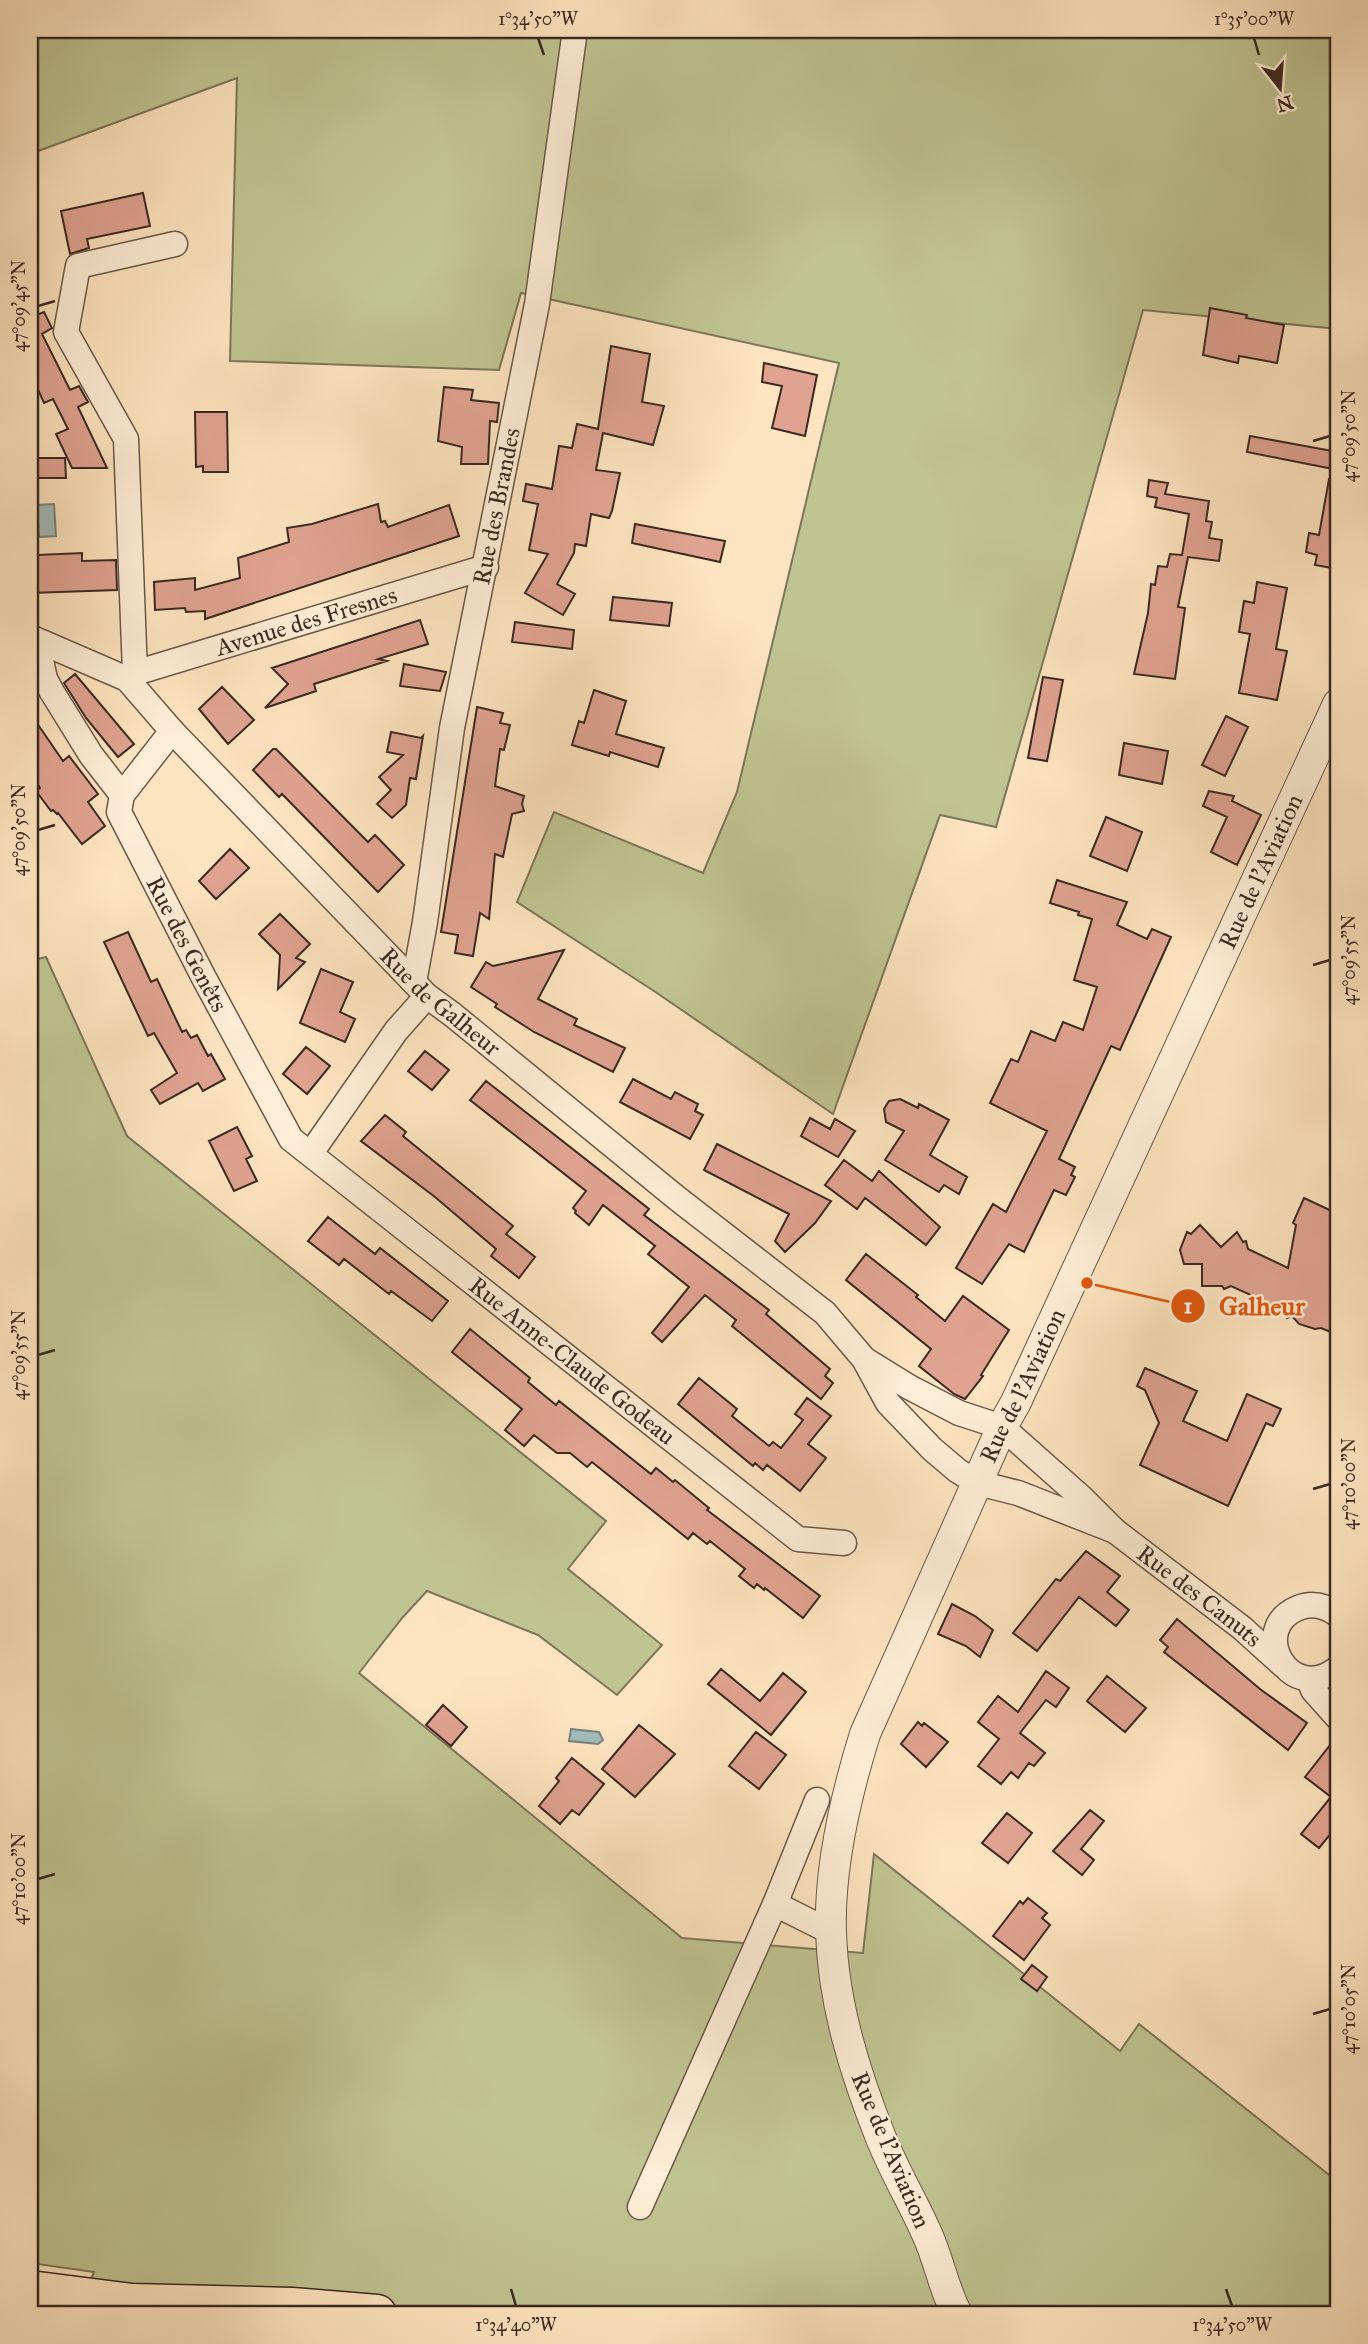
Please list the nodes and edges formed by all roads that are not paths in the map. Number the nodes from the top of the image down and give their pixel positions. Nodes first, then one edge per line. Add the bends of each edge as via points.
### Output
1 (575, 30) edge
2 (175, 244) dead end
3 (486, 567) junction
4 (33, 639) edge
5 (131, 676) junction
6 (1338, 704) edge
7 (172, 731) junction
8 (122, 795) junction
9 (420, 989) junction
10 (311, 1153) junction
11 (864, 1359) junction
12 (1002, 1427) junction
13 (978, 1483) junction
14 (1115, 1531) junction
15 (844, 1543) dead end
16 (1338, 1615) edge
17 (1283, 1665) junction
18 (1338, 1674) edge
19 (1309, 1679) junction
20 (1338, 1718) edge
21 (817, 1800) dead end
22 (775, 1904) junction
23 (831, 1932) junction
24 (640, 2207) dead end
25 (945, 2283) junction
26 (30, 2290) edge
27 (30, 2311) edge
28 (41, 2314) edge
29 (377, 2314) edge
30 (938, 2314) edge
31 (957, 2314) edge

1 - 3 street, Rue des Brandes via 537,304
2 - 5 street via 78,266 66,332 126,439
3 - 5 street, Avenue des Fresnes
3 - 9 street, Rue des Brandes via 452,728
4 - 5 street, Rue de Galheur
4 - 8 street via 52,692
5 - 7 street, Rue de Galheur
6 - 12 street, Rue de l'Aviation
7 - 8 street
7 - 9 street, Rue de Galheur
8 - 10 street, Rue des Genêts via 119,812 204,978 291,1139
9 - 10 street
9 - 11 street, Rue de Galheur via 825,1313
10 - 15 street, Rue Anne-Claude Godeau via 798,1539
11 - 12 street, Rue de Galheur via 959,1413
11 - 13 street, Rue de Galheur via 888,1403 932,1449
12 - 13 street, Rue de l'Aviation
12 - 14 street, Rue des Canuts
13 - 14 street, Rue des Canuts
13 - 23 street, Rue de l'Aviation via 865,1734 845,1811
14 - 17 street, Rue des Canuts
16 - 17 street via 1310,1605 1291,1611 1275,1636
17 - 19 street, Rue des Canuts
18 - 19 street
19 - 20 street
21 - 22 street
22 - 23 street
22 - 24 street
23 - 25 street, Rue de l'Aviation via 841,2008 863,2093
25 - 30 street
25 - 31 street, Rue de l'Aviation
26 - 29 highway via 132,2303
27 - 28 highway

